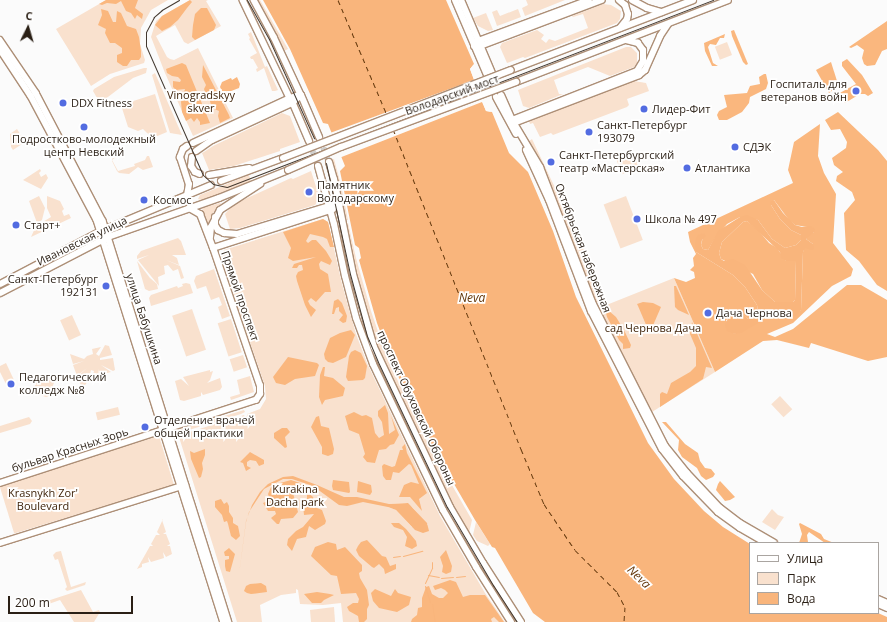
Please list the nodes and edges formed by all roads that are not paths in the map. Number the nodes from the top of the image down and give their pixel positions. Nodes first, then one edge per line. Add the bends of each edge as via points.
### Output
1 (242, 0) edge
2 (254, 0) edge
3 (455, 0) edge
4 (461, 0) edge
5 (589, 0) edge
6 (602, 0) edge
7 (619, 0) edge
8 (632, 0) edge
9 (693, 0) edge
10 (728, 0) edge
11 (661, 12) junction
12 (668, 23) junction
13 (619, 29) junction
14 (0, 40) edge
15 (624, 40) junction
16 (478, 44) junction
17 (0, 49) edge
18 (489, 74) tunnel mouth
19 (301, 95) junction
20 (498, 96) tunnel mouth
21 (291, 100) junction
22 (512, 123) junction
23 (320, 136) tunnel mouth
24 (309, 140) tunnel mouth
25 (196, 151) dead end
26 (192, 157) dead end
27 (329, 162) tunnel mouth
28 (318, 166) tunnel mouth
29 (255, 168) junction
30 (288, 170) joint
31 (200, 174) dead end
32 (209, 175) dead end
33 (267, 179) junction
34 (221, 182) dead end
35 (211, 185) dead end
36 (187, 196) junction
37 (339, 206) junction
38 (189, 208) junction
39 (330, 208) junction
40 (215, 217) junction
41 (104, 230) junction
42 (221, 232) junction
43 (106, 238) junction
44 (210, 238) junction
45 (213, 248) junction
46 (0, 284) edge
47 (0, 293) edge
48 (258, 398) joint
49 (166, 430) junction
50 (0, 483) edge
51 (184, 485) junction
52 (764, 542) edge
53 (772, 542) edge
54 (0, 543) edge
55 (224, 622) edge
56 (229, 622) edge
57 (511, 622) edge
58 (521, 622) edge

1 - 21 street
2 - 19 street
3 - 16 main road
4 - 16 main road
5 - 16 main road
6 - 16 main road
7 - 13 main road via 625,5 628,14
8 - 11 main road
9 - 11 main road, Володарский мост
10 - 12 main road, Володарский мост
11 - 13 main road, Володарский мост
12 - 15 main road, Володарский мост
12 - 22 main road via 645,70 639,75
13 - 29 main road, Володарский мост, bridge
14 - 41 street, улица Бабушкина via 36,93 86,187
15 - 22 main road via 641,46 643,61 637,71
15 - 30 main road, Володарский мост, bridge via 341,147
16 - 18 main road
17 - 41 street, улица Бабушкина via 39,108
19 - 21 main road
19 - 23 main road
20 - 22 main road, Октябрьская набережная
21 - 24 main road
21 - 25 main road via 212,140
21 - 36 main road via 190,144 181,153 189,187
22 - 52 main road, Октябрьская набережная via 541,179 590,311 662,449 682,476 718,512
22 - 53 main road, Октябрьская набережная via 540,167 592,302 665,446 686,474 720,508
26 - 31 main road via 191,166
27 - 37 main road, проспект Обуховской Обороны
28 - 39 main road, проспект Обуховской Обороны
29 - 32 main road
29 - 34 main road
30 - 33 main road, Ивановская улица
33 - 38 main road, Ивановская улица
33 - 40 main road via 228,203
35 - 36 main road, Ивановская улица
36 - 41 main road, Ивановская улица
37 - 39 main road
37 - 58 main road, проспект Обуховской Обороны via 353,274 374,346 450,507
38 - 43 main road, Ивановская улица
38 - 44 main road, Прямой проспект via 200,214
39 - 42 main road via 241,233
39 - 45 main road
39 - 57 main road, проспект Обуховской Обороны via 356,318 373,364 443,510
40 - 42 main road via 215,225
40 - 44 main road
41 - 43 street, улица Бабушкина
41 - 46 main road, Ивановская улица
42 - 44 main road via 213,234
43 - 47 main road, Ивановская улица
43 - 49 street, улица Бабушкина
44 - 45 main road, Прямой проспект
45 - 48 street, Прямой проспект via 260,386
48 - 49 street, бульвар Красных Зорь via 254,402
49 - 50 street, бульвар Красных Зорь
49 - 51 street, улица Бабушкина
51 - 54 street
51 - 55 street, улица Бабушкина
51 - 56 street, улица Бабушкина

